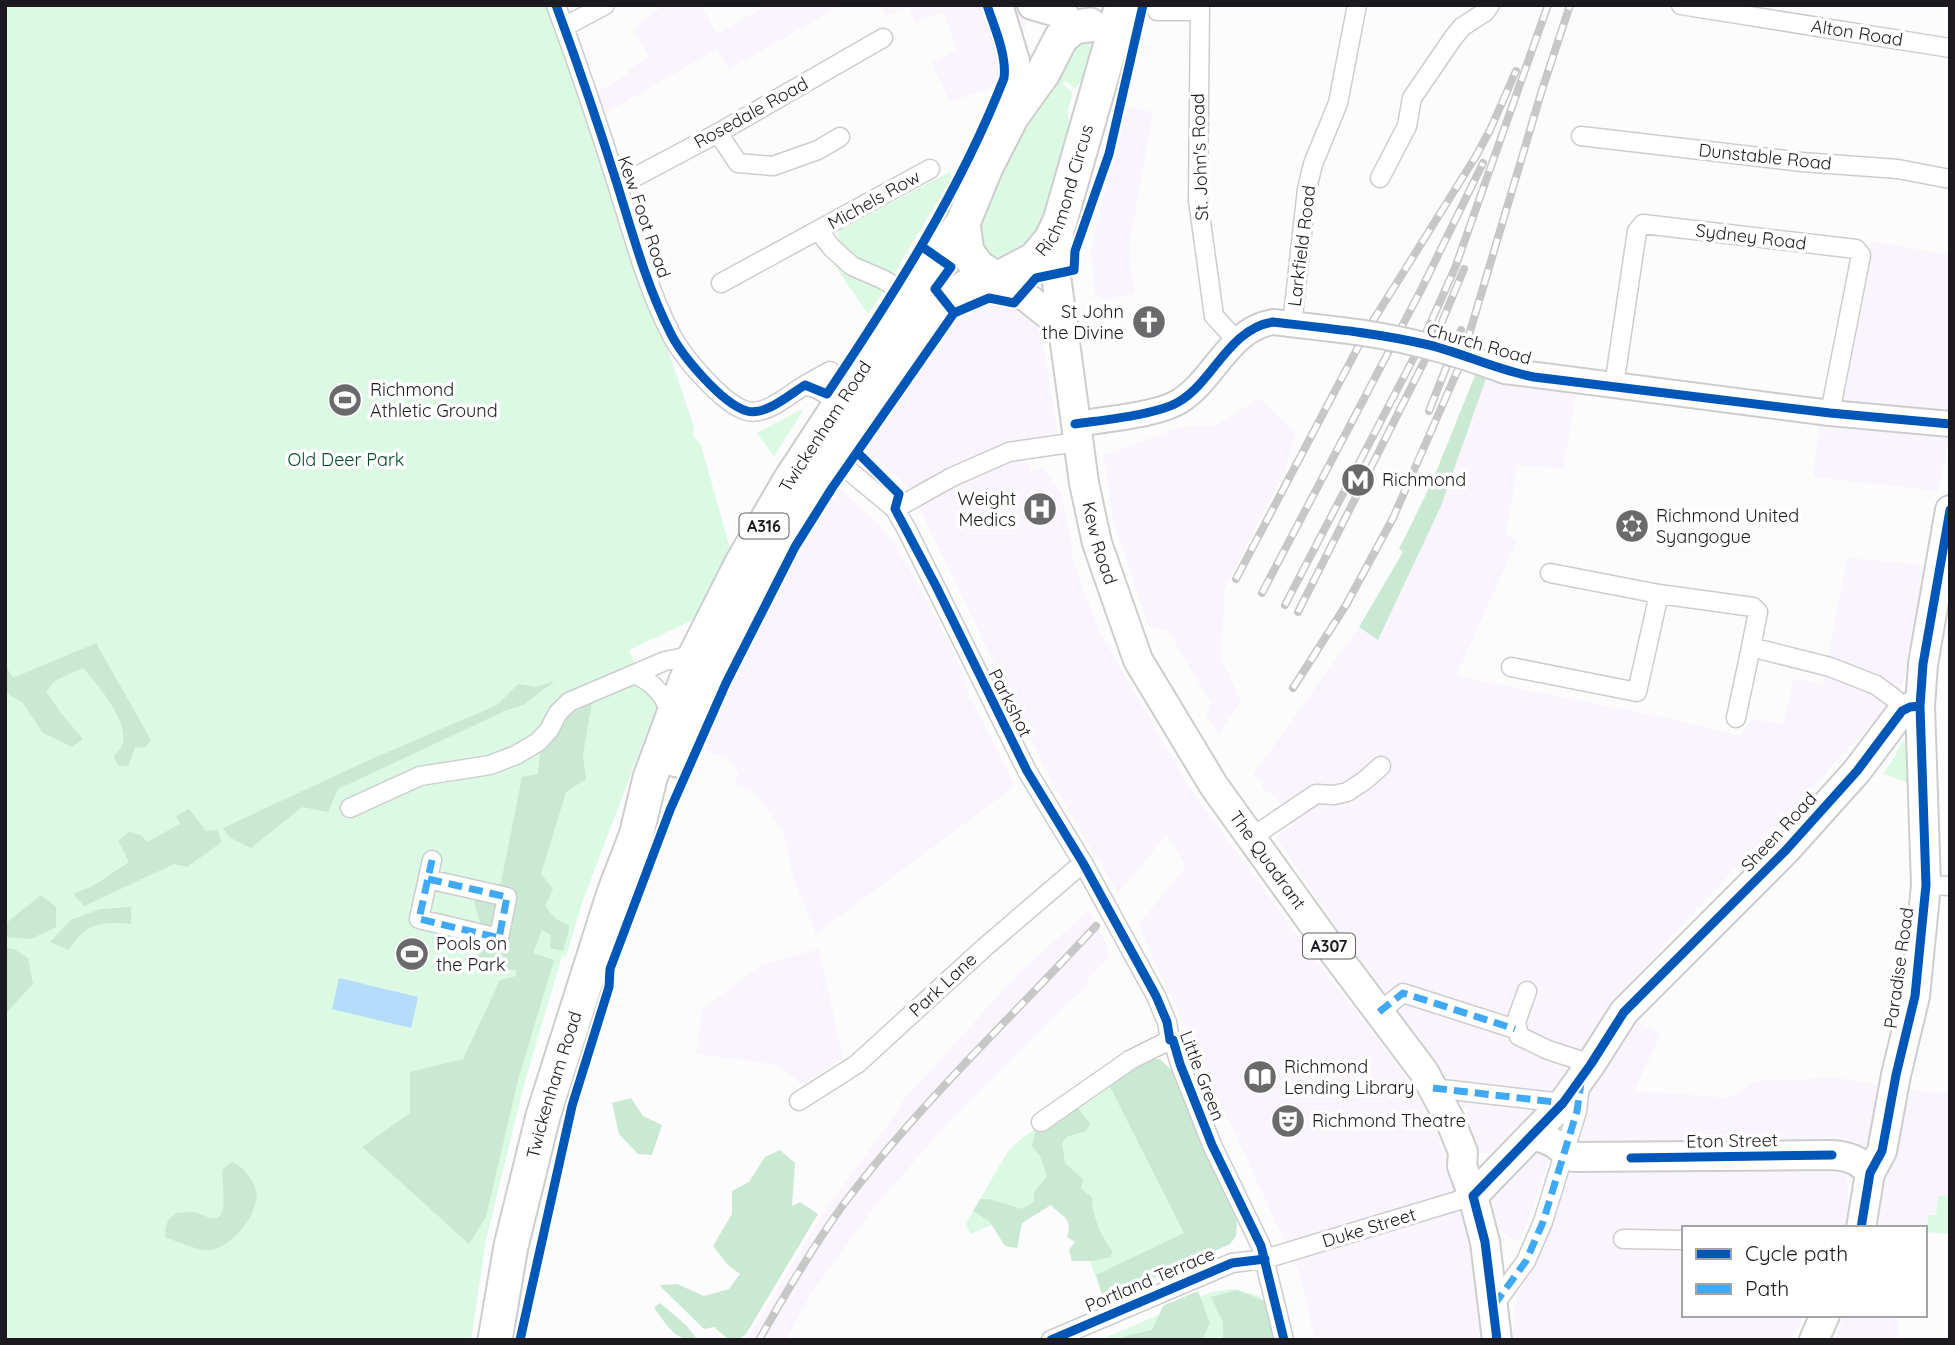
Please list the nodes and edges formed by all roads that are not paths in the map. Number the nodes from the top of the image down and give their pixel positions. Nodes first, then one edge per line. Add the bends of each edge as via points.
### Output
1 (556, 5) edge
2 (605, 5) edge
3 (998, 5) edge
4 (1032, 5) edge
5 (1122, 5) edge
6 (1357, 5) edge
7 (1490, 5) edge
8 (1681, 5) edge
9 (1199, 8) edge
10 (1157, 11) dead end
11 (1085, 23) edge
12 (564, 27) junction
13 (883, 38) dead end
14 (1950, 48) edge
15 (718, 133) junction
16 (1581, 136) dead end
17 (840, 138) dead end
18 (986, 167) junction
19 (930, 169) dead end
20 (1380, 178) dead end
21 (1950, 179) edge
22 (618, 186) junction
23 (1060, 221) junction
24 (963, 223) junction
25 (818, 230) junction
26 (998, 278) junction
27 (721, 283) dead end
28 (912, 296) junction
29 (1292, 325) junction
30 (1064, 327) junction
31 (1237, 341) junction
32 (830, 371) dead end
33 (804, 385) junction
34 (1614, 386) junction
35 (842, 403) junction
36 (1830, 413) junction
37 (1950, 424) edge
38 (1076, 433) junction
39 (835, 459) junction
40 (895, 509) junction
41 (1950, 510) edge
42 (1550, 573) dead end
43 (1659, 594) junction
44 (734, 637) junction
45 (1751, 648) junction
46 (696, 654) junction
47 (1511, 667) dead end
48 (634, 674) junction
49 (1911, 709) junction
50 (1736, 718) dead end
51 (670, 721) junction
52 (1187, 743) joint
53 (1381, 766) dead end
54 (350, 808) dead end
55 (636, 836) junction
56 (1252, 837) junction
57 (432, 860) dead end
58 (1083, 863) junction
59 (428, 879) junction
60 (1938, 885) edge
61 (1107, 905) joint
62 (1527, 991) dead end
63 (1379, 1012) junction
64 (1516, 1029) junction
65 (1170, 1040) junction
66 (1586, 1071) junction
67 (1433, 1088) junction
68 (799, 1101) dead end
69 (1563, 1103) junction
70 (1041, 1122) dead end
71 (1533, 1134) junction
72 (1463, 1152) junction
73 (1565, 1152) junction
74 (1500, 1167) junction
75 (1870, 1173) junction
76 (1473, 1196) junction
77 (1861, 1226) edge
78 (1623, 1239) dead end
79 (1682, 1240) edge
80 (1265, 1259) junction
81 (1494, 1305) junction
82 (1824, 1317) edge
83 (495, 1340) edge
84 (1051, 1340) edge
85 (1284, 1340) edge
86 (1497, 1340) edge
87 (1814, 1340) edge

1 - 12 street, Kew Foot Road
2 - 12 street
3 - 18 main road via 1015,73
4 - 11 main road
5 - 11 highway, A316
6 - 29 street, Larkfield Road via 1338,103 1307,189
7 - 20 street via 1462,27 1412,98 1407,126
8 - 14 street, Alton Road
9 - 10 street
9 - 31 street, St. John's Road via 1198,200 1214,316
11 - 18 highway, A316 via 1044,34
11 - 23 highway, Richmond Circus / A316
12 - 22 street, Kew Foot Road
13 - 15 street, Rosedale Road
15 - 17 street via 738,163 773,166
15 - 22 street, Rosedale Road
16 - 21 street, Dunstable Road
18 - 24 highway, A316
19 - 25 street, Michels Row
22 - 33 street, Kew Foot Road via 671,335 707,380 746,411 769,407
23 - 26 highway, Richmond Circus / A316 via 1035,259
23 - 30 main road, A307 via 1056,276
24 - 26 highway via 967,252 978,267
24 - 28 highway, Twickenham Road / A316
25 - 27 street, Michels Row
25 - 28 street, Michels Row via 852,266
26 - 30 main road
26 - 39 highway, Twickenham Road / A316 via 968,286 932,313
28 - 35 highway, Twickenham Road / A316
29 - 31 street, Church Road via 1262,324
29 - 34 street, Church Road, bridge via 1395,337 1505,371
30 - 38 main road, Kew Road / A307
31 - 38 street, Church Road via 1178,403
32 - 33 street
33 - 35 street
34 - 36 street, Church Road
34 - 36 street, Sydney Road via 1636,231 1643,225 1856,249 1861,255
35 - 46 highway, Twickenham Road / A316 via 789,482
36 - 37 street, Church Road
38 - 40 street via 1009,452
38 - 52 main road, Kew Road / A307 via 1097,543 1119,609 1138,660
39 - 40 street, Parkshot
39 - 44 highway, Twickenham Road / A316 via 769,567
40 - 58 street, Parkshot via 1027,771
41 - 49 main road
42 - 43 street
43 - 45 street via 1753,607 1758,611
43 - 47 street via 1637,692
44 - 46 street via 713,651
44 - 55 highway, Twickenham Road / A316 via 667,782
45 - 49 street via 1830,667 1876,685
45 - 50 street
46 - 48 street
46 - 51 highway, Twickenham Road / A316
48 - 51 street via 661,694
48 - 54 street via 569,702 538,742 516,755 491,765 420,776
49 - 60 main road, Paradise Road
49 - 66 main road, Sheen Road via 1786,850 1624,1012
51 - 55 highway, Twickenham Road / A316
52 - 56 main road, The Quadrant / A307
53 - 56 street via 1347,792 1316,794
55 - 83 highway, Twickenham Road / A316 via 543,1116 511,1246
56 - 63 main road, The Quadrant / A307
57 - 59 street
58 - 61 street, Parkshot
58 - 68 street, Park Lane via 857,1064
59 - 59 street via 507,897 499,938 419,919
60 - 75 main road, Paradise Road via 1882,1151
61 - 65 street, Little Green via 1156,996
62 - 64 street
63 - 64 street via 1403,993
63 - 67 main road, The Quadrant / A307
64 - 66 street via 1524,1040
65 - 70 street, Little Green via 1130,1060
65 - 80 street, Little Green
66 - 69 main road, Sheen Road
66 - 73 street
67 - 69 street
67 - 72 main road, The Quadrant / A307
69 - 71 main road, Sheen Road
71 - 73 main road, Eton Street
71 - 74 main road, Sheen Road
72 - 74 main road
72 - 76 main road, The Quadrant via 1462,1166
73 - 75 main road, Eton Street via 1587,1158 1844,1156
73 - 81 street via 1526,1261
74 - 76 main road, Sheen Road
75 - 77 main road, Paradise Road
76 - 80 street, Duke Street
76 - 81 main road, The Quadrant
78 - 79 street
80 - 84 street, Portland Terrace via 1232,1263
80 - 85 street, Little Green
81 - 86 main road, The Quadrant
82 - 87 main road

